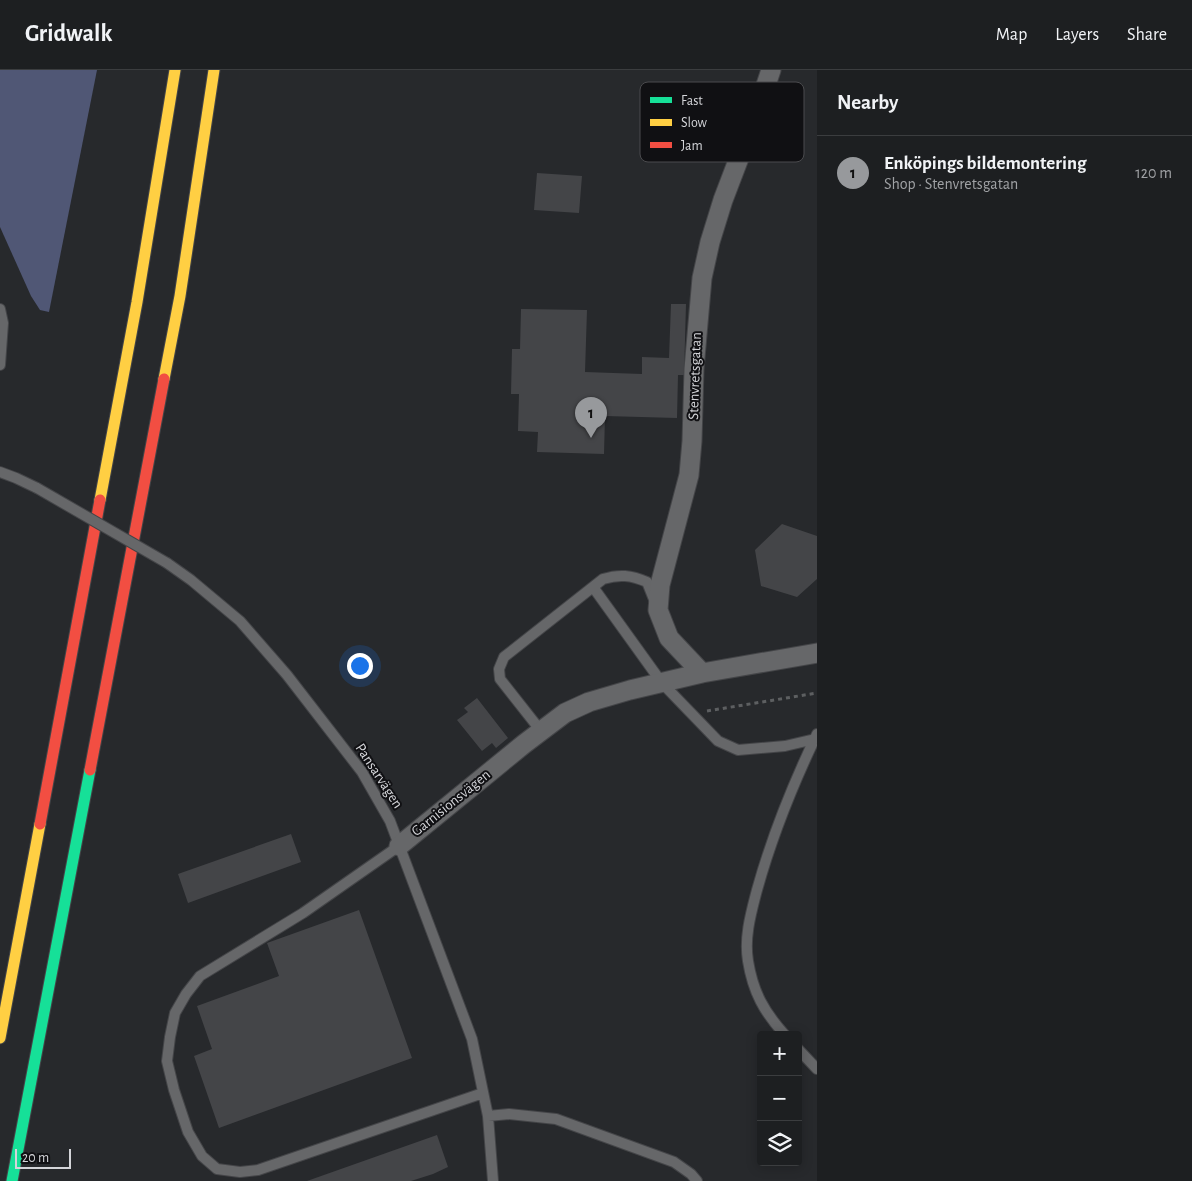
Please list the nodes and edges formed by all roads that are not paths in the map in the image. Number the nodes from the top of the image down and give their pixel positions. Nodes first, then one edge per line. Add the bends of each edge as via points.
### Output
1 (175, 70) edge
2 (214, 70) edge
3 (770, 70) edge
4 (766, 82) edge
5 (737, 162) edge
6 (0, 309) edge
7 (0, 365) edge
8 (0, 472) edge
9 (593, 587) junction
10 (658, 610) junction
11 (817, 652) edge
12 (702, 673) junction
13 (662, 683) junction
14 (541, 731) junction
15 (816, 736) edge
16 (400, 846) junction
17 (762, 979) dead end
18 (754, 987) junction
19 (787, 1020) dead end
20 (782, 1031) edge
21 (0, 1038) edge
22 (802, 1052) edge
23 (815, 1062) edge
24 (483, 1093) junction
25 (488, 1116) junction
26 (12, 1181) edge
27 (493, 1181) edge
28 (697, 1181) edge

1 - 21 highway via 135,312
2 - 26 highway via 180,296
3 - 4 street, Stenvretsgatan
5 - 10 street, Stenvretsgatan via 710,242 702,278 694,368 690,475 660,585
6 - 7 lane via 3,323
8 - 16 lane, Pansarvägen, bridge via 37,488 166,563 240,621 362,772 390,821
9 - 10 lane via 603,579 617,575 635,576 647,582
9 - 13 lane
9 - 14 lane via 504,657 499,669 500,679
10 - 12 street, Stenvretsgatan via 669,638
11 - 12 street, Garnisionsvägen
12 - 13 street, Garnisionsvägen
13 - 14 street, Garnisionsvägen via 589,702 565,713
13 - 15 lane via 718,741 738,750 785,746
14 - 16 street, Garnisionsvägen
15 - 18 lane via 768,850 748,926 748,960
16 - 24 lane, Pansarvägen via 472,1039
16 - 24 lane via 303,913 200,976 186,994 175,1013 167,1061 188,1132 202,1156 217,1169 258,1170
17 - 18 lane
18 - 20 lane via 770,1019
19 - 20 lane
22 - 23 lane
24 - 25 lane, Pansarvägen
25 - 27 lane, Pansarvägen
25 - 28 lane via 509,1114 556,1119 674,1162

